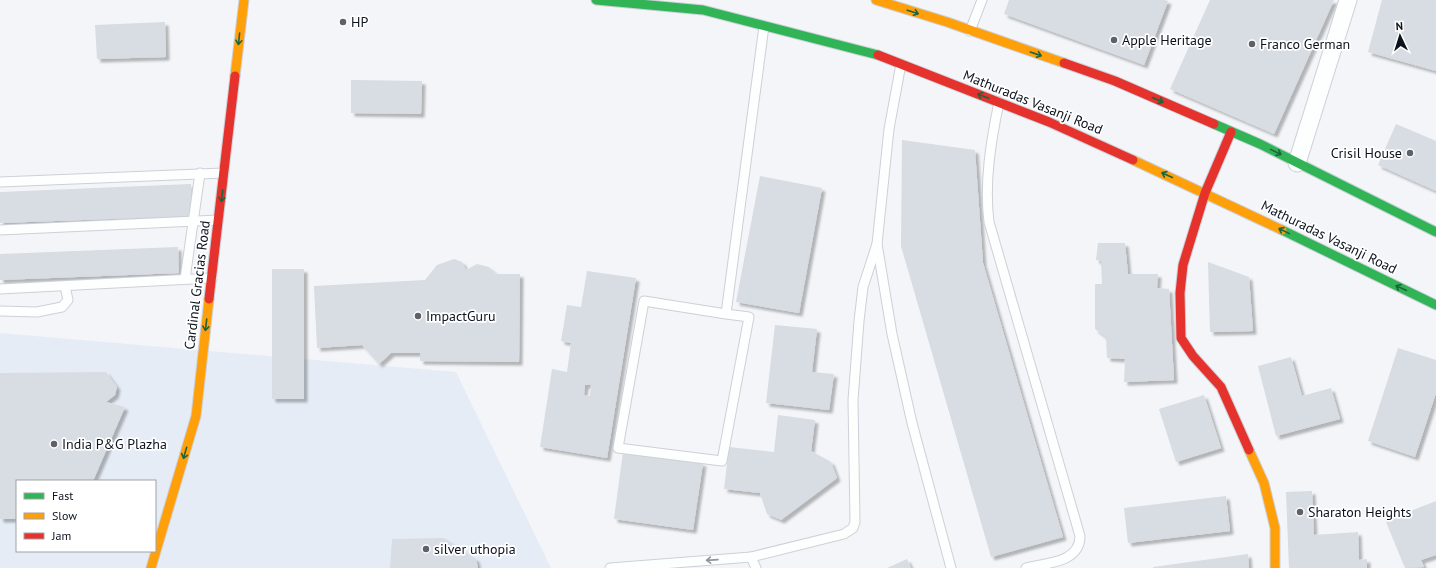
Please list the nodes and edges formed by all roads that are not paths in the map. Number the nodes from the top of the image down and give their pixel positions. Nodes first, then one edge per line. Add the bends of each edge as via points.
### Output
1 (244, 0) edge
2 (596, 0) edge
3 (876, 0) edge
4 (982, 0) edge
5 (1348, 0) edge
6 (764, 26) junction
7 (970, 31) junction
8 (901, 64) junction
9 (999, 102) junction
10 (1231, 132) junction
11 (1297, 162) junction
12 (200, 173) junction
13 (225, 173) junction
14 (0, 182) edge
15 (1205, 192) junction
16 (219, 220) junction
17 (194, 221) junction
18 (0, 230) edge
19 (1436, 232) edge
20 (878, 244) junction
21 (212, 278) junction
22 (185, 279) junction
23 (65, 286) junction
24 (0, 289) edge
25 (1436, 304) edge
26 (0, 311) edge
27 (726, 314) junction
28 (156, 551) edge
29 (156, 552) edge
30 (750, 558) junction
31 (151, 568) edge
32 (610, 568) edge
33 (756, 568) edge
34 (951, 568) edge
35 (1026, 568) edge
36 (1275, 568) edge

1 -> 13 main road, Cardinal Gracias Road
2 - 6 main road, Mathuradas Vasanji Road via 703,10
3 -> 7 main road
4 - 7 lane
5 - 11 street
6 - 8 main road, Mathuradas Vasanji Road via 875,54
6 - 27 lane
7 -> 10 main road via 1116,81
9 -> 8 main road, Mathuradas Vasanji Road
8 - 20 lane via 889,129
15 -> 9 main road, Mathuradas Vasanji Road
9 - 35 lane via 990,146 987,201 989,222 1080,536 1080,545 1073,554 1063,560
10 -> 11 main road
10 - 15 main road
11 - 19 main road
12 - 13 lane
12 - 14 lane
12 - 17 lane
13 -> 16 main road, Cardinal Gracias Road
25 -> 15 main road, Mathuradas Vasanji Road
15 - 36 main road via 1183,265 1180,293 1181,338 1220,387 1264,483 1275,528
16 - 17 lane
16 - 21 main road, Cardinal Gracias Road
17 - 18 lane
17 - 22 lane
20 - 30 lane via 863,286 859,320 853,400 853,528 844,534
20 - 34 lane via 892,334 910,415
21 - 22 lane
21 -> 28 main road, Cardinal Gracias Road via 196,416
22 - 23 lane
23 - 24 lane
23 - 26 lane via 68,300 62,307 37,312
27 - 27 lane via 644,301 618,448 722,461 749,317
29 -> 31 main road, Cardinal Gracias Road
30 -> 32 lane
30 - 33 lane

